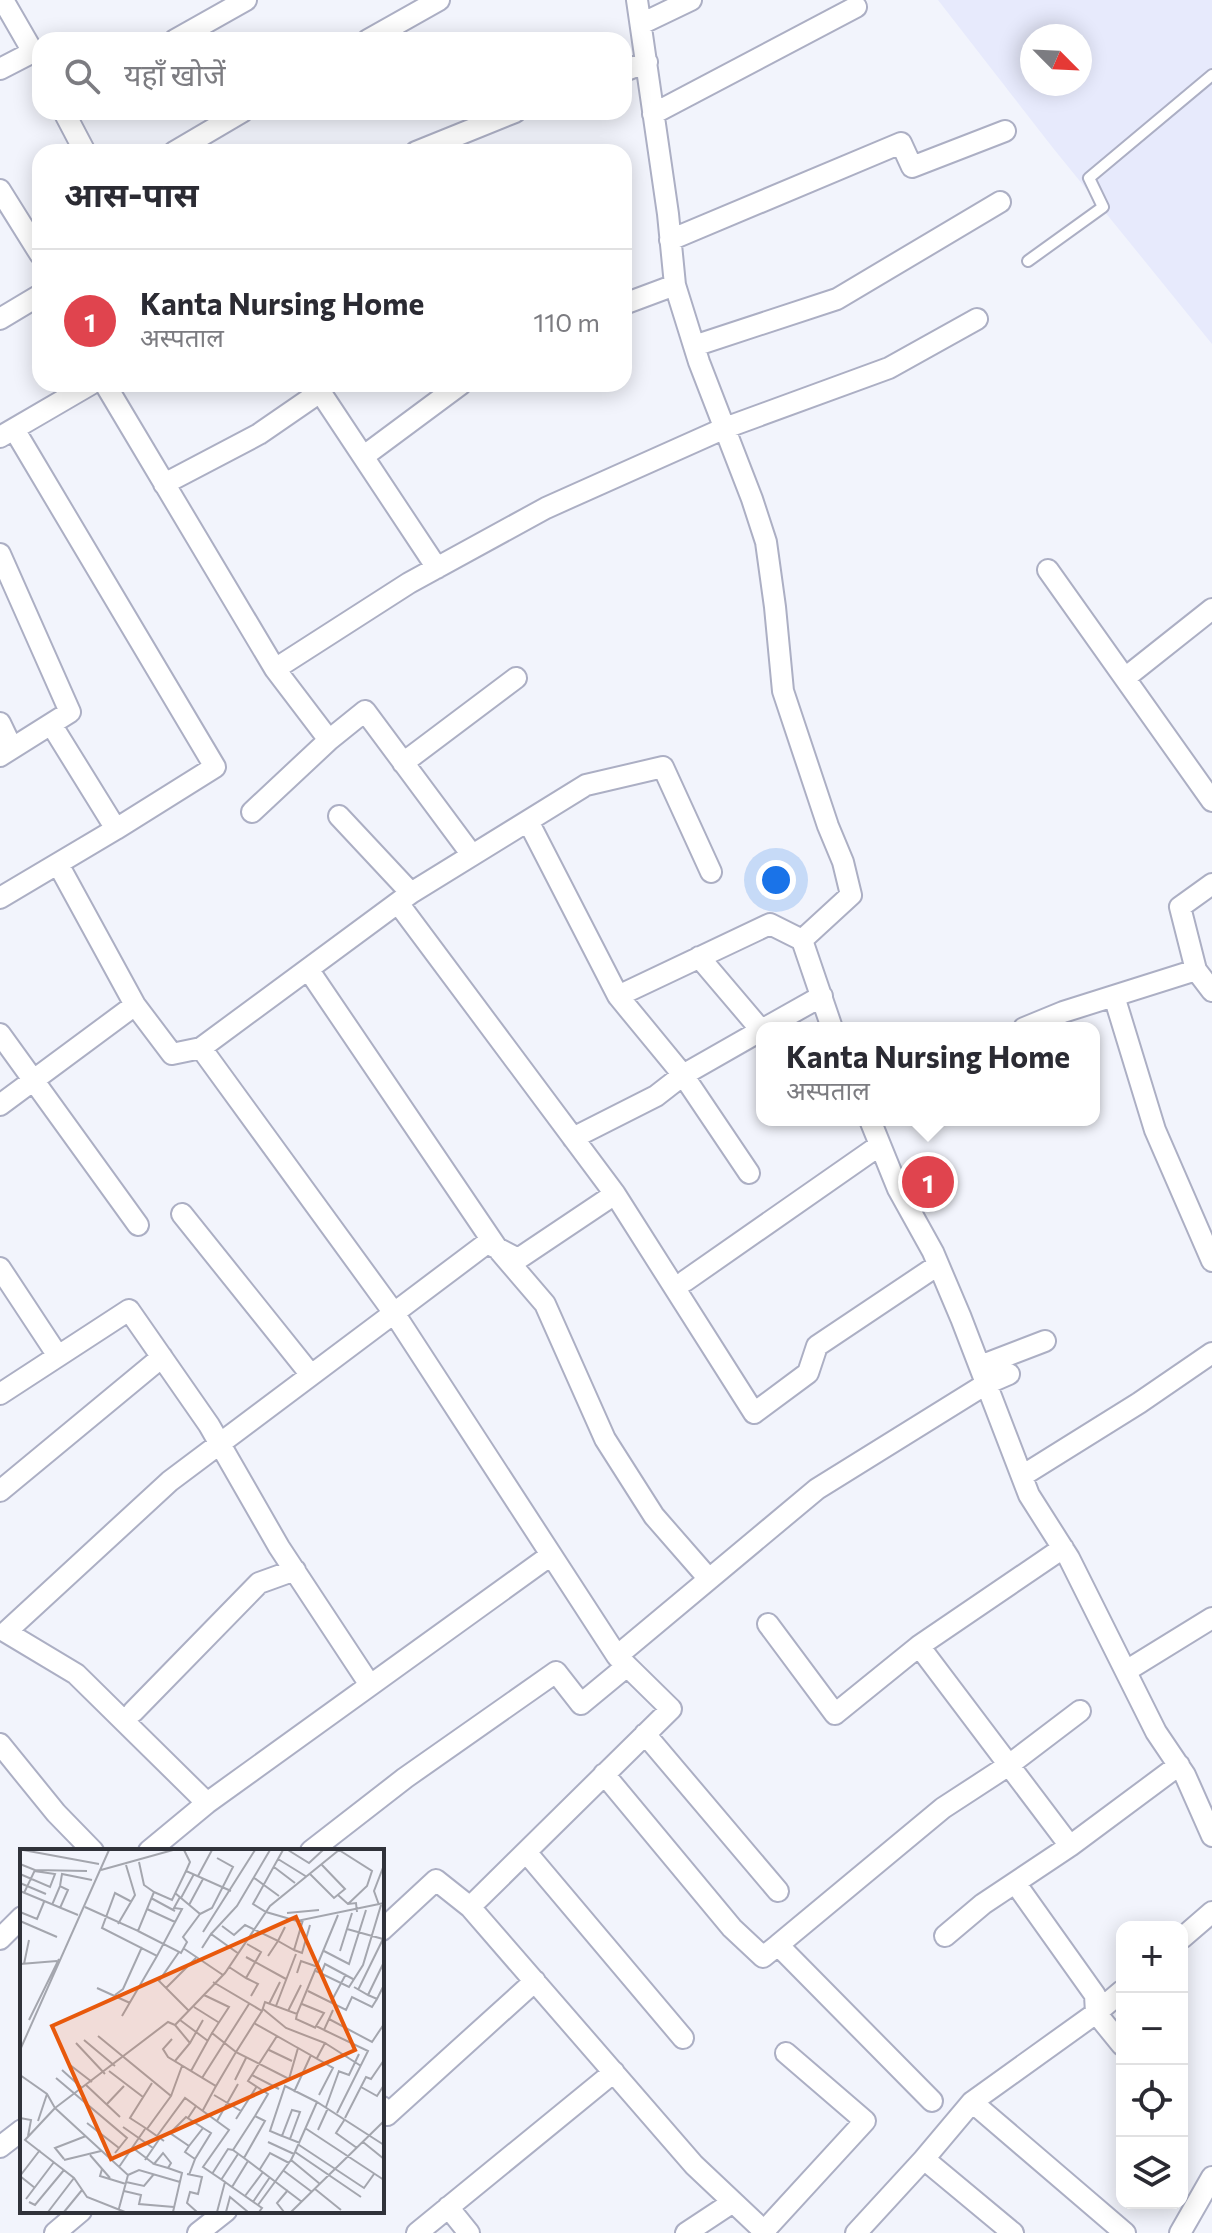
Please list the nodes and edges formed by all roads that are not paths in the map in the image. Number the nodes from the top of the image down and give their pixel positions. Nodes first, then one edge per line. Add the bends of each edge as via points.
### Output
1 (3, 0) edge
2 (246, 0) edge
3 (439, 0) edge
4 (637, 0) edge
5 (691, 0) edge
6 (856, 7) dead end
7 (641, 24) junction
8 (189, 32) edge
9 (382, 32) edge
10 (32, 52) edge
11 (32, 60) edge
12 (647, 62) junction
13 (632, 68) edge
14 (0, 69) edge
15 (1212, 75) edge
16 (653, 114) junction
17 (68, 120) edge
18 (229, 120) edge
19 (496, 120) edge
20 (1005, 131) dead end
21 (81, 144) edge
22 (191, 144) edge
23 (439, 144) edge
24 (2, 198) edge
25 (1000, 202) dead end
26 (670, 240) junction
27 (32, 242) edge
28 (1028, 261) dead end
29 (675, 285) junction
30 (32, 300) edge
31 (632, 301) edge
32 (0, 319) edge
33 (977, 319) dead end
34 (694, 346) junction
35 (77, 392) edge
36 (110, 392) edge
37 (312, 392) edge
38 (320, 392) edge
39 (450, 392) edge
40 (725, 428) junction
41 (7, 433) edge
42 (364, 456) junction
43 (164, 484) junction
44 (0, 554) edge
45 (437, 568) junction
46 (1048, 570) dead end
47 (1212, 609) edge
48 (275, 669) junction
49 (516, 678) dead end
50 (1125, 678) junction
51 (0, 723) edge
52 (51, 724) junction
53 (329, 740) junction
54 (6, 752) edge
55 (403, 763) junction
56 (1212, 801) edge
57 (252, 812) dead end
58 (339, 816) dead end
59 (528, 821) junction
60 (116, 829) junction
61 (472, 855) junction
62 (58, 864) junction
63 (711, 872) dead end
64 (1212, 884) edge
65 (0, 898) edge
66 (405, 898) junction
67 (802, 940) junction
68 (699, 957) junction
69 (308, 969) junction
70 (1196, 970) junction
71 (1212, 991) edge
72 (618, 996) junction
73 (822, 996) junction
74 (1114, 996) junction
75 (135, 1005) junction
76 (757, 1022) edge
77 (776, 1022) edge
78 (830, 1022) edge
79 (1041, 1022) edge
80 (756, 1033) edge
81 (0, 1034) edge
82 (201, 1048) junction
83 (683, 1075) junction
84 (32, 1081) junction
85 (0, 1105) edge
86 (872, 1126) edge
87 (573, 1138) junction
88 (880, 1145) junction
89 (749, 1173) dead end
90 (615, 1194) junction
91 (182, 1214) dead end
92 (138, 1225) dead end
93 (497, 1248) junction
94 (1212, 1261) edge
95 (938, 1265) junction
96 (0, 1268) edge
97 (685, 1281) dead end
98 (394, 1313) junction
99 (1045, 1341) dead end
100 (1212, 1353) edge
101 (58, 1356) junction
102 (162, 1357) junction
103 (1009, 1374) dead end
104 (311, 1375) junction
105 (983, 1375) junction
106 (0, 1394) edge
107 (220, 1444) junction
108 (1022, 1476) junction
109 (0, 1491) edge
110 (1063, 1548) junction
111 (551, 1555) junction
112 (295, 1570) junction
113 (709, 1579) junction
114 (1212, 1618) edge
115 (768, 1624) dead end
116 (3, 1628) edge
117 (919, 1646) junction
118 (622, 1661) junction
119 (1126, 1671) junction
120 (370, 1685) junction
121 (1080, 1711) dead end
122 (133, 1712) dead end
123 (645, 1734) junction
124 (4, 1756) edge
125 (1009, 1765) junction
126 (1179, 1765) junction
127 (604, 1774) junction
128 (207, 1803) junction
129 (1212, 1836) edge
130 (1070, 1846) junction
131 (91, 1849) edge
132 (151, 1849) edge
133 (314, 1849) edge
134 (526, 1852) junction
135 (1016, 1884) junction
136 (778, 1891) dead end
137 (470, 1907) junction
138 (1212, 1912) edge
139 (20, 1919) edge
140 (384, 1928) edge
141 (1188, 1933) edge
142 (945, 1936) dead end
143 (0, 1939) edge
144 (778, 1945) junction
145 (535, 1981) junction
146 (1120, 1993) edge
147 (1096, 2013) junction
148 (683, 2038) dead end
149 (1116, 2038) edge
150 (786, 2053) dead end
151 (614, 2072) junction
152 (932, 2101) dead end
153 (972, 2102) junction
154 (384, 2110) edge
155 (20, 2132) edge
156 (0, 2147) edge
157 (924, 2159) junction
158 (1212, 2177) edge
159 (733, 2202) junction
160 (448, 2207) junction
161 (79, 2213) edge
162 (223, 2213) edge
163 (691, 2232) edge
164 (765, 2232) edge
165 (55, 2233) edge
166 (198, 2233) edge
167 (417, 2233) edge
168 (469, 2233) edge
169 (856, 2233) edge
170 (1013, 2233) edge
171 (1125, 2233) edge
172 (1180, 2233) edge

1 - 10 street
2 - 8 street
3 - 9 street
4 - 7 street
5 - 7 street
6 - 16 street
7 - 12 street
11 - 14 street
12 - 13 street
12 - 16 street
15 - 28 lane via 1089,178 1103,207
16 - 26 street
17 - 21 street
18 - 22 street
19 - 23 street
20 - 26 street via 912,167 901,143
24 - 27 street
25 - 34 street via 837,299
26 - 29 street
29 - 31 street
29 - 34 street
30 - 32 street
33 - 40 street via 889,368
34 - 40 street
35 - 41 street
36 - 43 street
37 - 43 street via 259,434
38 - 42 street
39 - 42 street
40 - 45 street via 546,508
40 - 67 street via 766,542 783,691 851,895
41 - 60 street via 215,767
42 - 45 street
43 - 48 street
44 - 52 street via 70,712
45 - 48 street
46 - 50 street
47 - 50 street
48 - 53 street
49 - 55 street
50 - 56 street
51 - 54 street
52 - 54 street
52 - 60 street
53 - 55 street via 365,711
53 - 57 street
55 - 61 street
58 - 66 street
59 - 61 street
59 - 63 street via 586,785 663,767
59 - 72 street
60 - 62 street
61 - 66 street
62 - 65 street
62 - 75 street
64 - 70 street via 1180,907
66 - 69 street
66 - 87 street
67 - 68 street via 770,924
67 - 73 street
68 - 72 street
68 - 76 street
69 - 82 street
69 - 93 street
70 - 71 street
70 - 74 street
72 - 83 street
73 - 77 street
73 - 78 street
74 - 79 street
74 - 94 street via 1155,1130
75 - 82 street via 172,1054
75 - 84 street
80 - 83 street
81 - 84 street
82 - 98 street
83 - 87 street via 656,1096
83 - 89 street
84 - 85 street
84 - 92 street
86 - 88 street
87 - 90 street
88 - 95 street
88 - 97 street
90 - 93 street via 518,1259
90 - 95 street via 754,1413 808,1373 817,1346
91 - 104 street
93 - 98 street via 487,1243
93 - 113 street via 545,1304 605,1439 646,1503
95 - 105 street
96 - 101 street
98 - 104 street
98 - 111 street
99 - 105 street
100 - 108 street
101 - 102 street via 129,1310
101 - 106 street
102 - 107 street
102 - 109 street
103 - 105 street
104 - 107 street
105 - 108 street
105 - 113 street via 817,1489
107 - 112 street
107 - 116 street via 170,1481
108 - 110 street
110 - 117 street
110 - 119 street
111 - 118 street
111 - 120 street
112 - 120 street
112 - 122 street via 259,1583
113 - 118 street
114 - 119 street
115 - 117 street via 835,1714
116 - 128 street via 76,1674
117 - 125 street
118 - 123 street via 671,1709
118 - 133 street via 581,1704 556,1672
119 - 126 street
120 - 128 street
121 - 125 street
123 - 127 street
123 - 136 street
124 - 131 street
125 - 130 street
125 - 144 street via 943,1808
126 - 129 street
126 - 130 street
127 - 134 street
127 - 144 street via 732,1928 763,1957
128 - 132 street
130 - 135 street
134 - 137 street
134 - 148 street
135 - 142 street
135 - 147 street via 1095,1995
137 - 140 street via 436,1880
137 - 145 street
138 - 141 street
139 - 143 street
144 - 152 street
145 - 151 street
145 - 154 street via 387,2115
146 - 147 street
147 - 149 street
147 - 153 street
150 - 164 street via 865,2121
151 - 159 street
151 - 160 street
153 - 157 street
153 - 171 street
155 - 156 street
157 - 169 street
157 - 170 street
158 - 172 street
159 - 163 street
159 - 164 street
160 - 167 street
160 - 168 street
161 - 165 street
162 - 166 street

